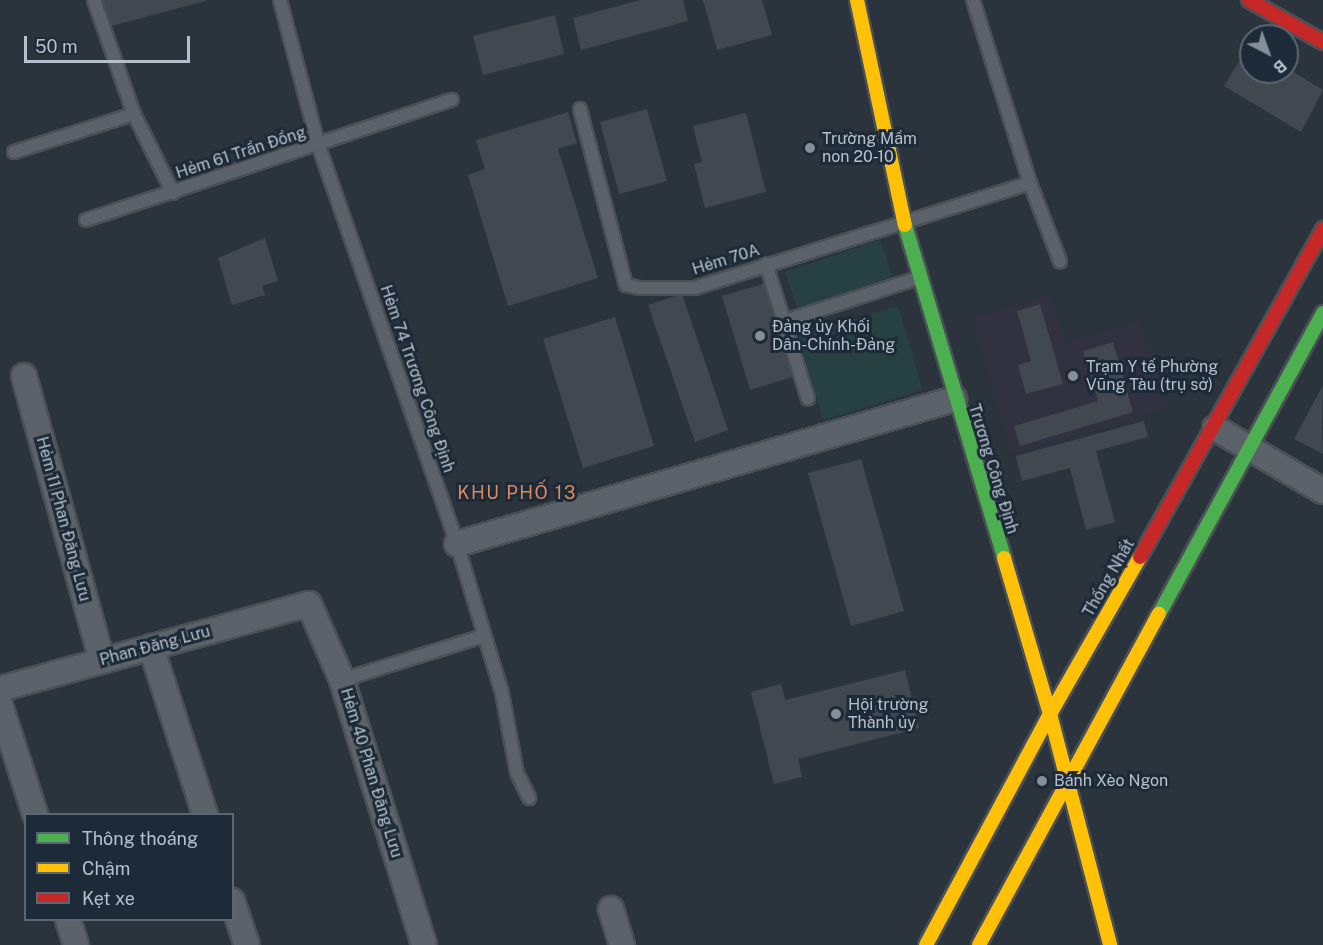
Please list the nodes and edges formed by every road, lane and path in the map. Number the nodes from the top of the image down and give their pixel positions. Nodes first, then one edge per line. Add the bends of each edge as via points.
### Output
1 (94, 0) edge
2 (280, 0) edge
3 (856, 0) edge
4 (973, 0) edge
5 (1249, 0) edge
6 (1323, 42) edge
7 (452, 100) dead end
8 (580, 109) dead end
9 (134, 114) junction
10 (318, 144) junction
11 (14, 152) dead end
12 (1030, 183) junction
13 (173, 193) junction
14 (86, 220) dead end
15 (904, 222) junction
16 (1323, 229) edge
17 (1060, 261) dead end
18 (766, 264) junction
19 (919, 278) junction
20 (1323, 313) edge
21 (785, 321) junction
22 (24, 376) dead end
23 (808, 399) dead end
24 (954, 399) junction
25 (1215, 428) junction
26 (1251, 449) junction
27 (1323, 491) edge
28 (457, 544) junction
29 (309, 604) joint
30 (483, 636) junction
31 (151, 647) junction
32 (102, 661) junction
33 (342, 680) junction
34 (0, 689) edge
35 (0, 705) edge
36 (1050, 714) junction
37 (1066, 779) junction
38 (529, 798) dead end
39 (35, 813) edge
40 (205, 813) edge
41 (234, 907) edge
42 (611, 909) dead end
43 (68, 921) edge
44 (76, 945) edge
45 (247, 945) edge
46 (424, 945) edge
47 (622, 945) edge
48 (926, 945) edge
49 (979, 945) edge
50 (1110, 945) edge

1 - 9 lane, Hẻm 61 Trần Đồng
2 - 10 lane, Hẻm 61 Trần Đồng
3 - 15 main road, Trương Công Định
4 - 12 lane
5 - 6 main road
7 - 10 lane, Hẻm 61 Trần Đồng
8 - 18 lane, Hẻm 70A via 626,285 667,290 695,288
9 - 11 lane
9 - 13 lane, Hẻm 61 Trần Đồng
10 - 13 lane, Hẻm 61 Trần Đồng
10 - 28 lane, Hẻm 74 Trương Công Định
12 - 15 lane, Hẻm 70A
12 - 17 lane
13 - 14 lane, Hẻm 61 Trần Đồng
15 - 18 lane, Hẻm 70A
15 - 19 main road, Trương Công Định
16 - 25 main road, Thống Nhất
18 - 21 lane
19 - 21 lane
19 - 24 main road, Trương Công Định
20 - 26 main road
21 - 23 lane
22 - 32 street, Hẻm 11 Phan Đăng Lưu
24 - 28 street
24 - 36 main road, Trương Công Định
25 - 26 street
25 - 36 main road, Thống Nhất
26 - 27 street
26 - 37 main road
28 - 30 lane, Hẻm 74 Trương Công Định
29 - 31 street, Phan Đăng Lưu
29 - 33 street, Hẻm 40 Phan Đăng Lưu
30 - 33 lane
30 - 38 lane, Hẻm 74 Trương Công Định via 502,693 517,772
31 - 32 street, Phan Đăng Lưu
31 - 40 street
32 - 34 street, Phan Đăng Lưu
33 - 46 street, Hẻm 40 Phan Đăng Lưu
35 - 39 street
36 - 37 main road, Trương Công Định
36 - 48 main road, Thống Nhất
37 - 49 main road
37 - 50 main road, Trương Công Định
41 - 45 street
42 - 47 street
43 - 44 street

